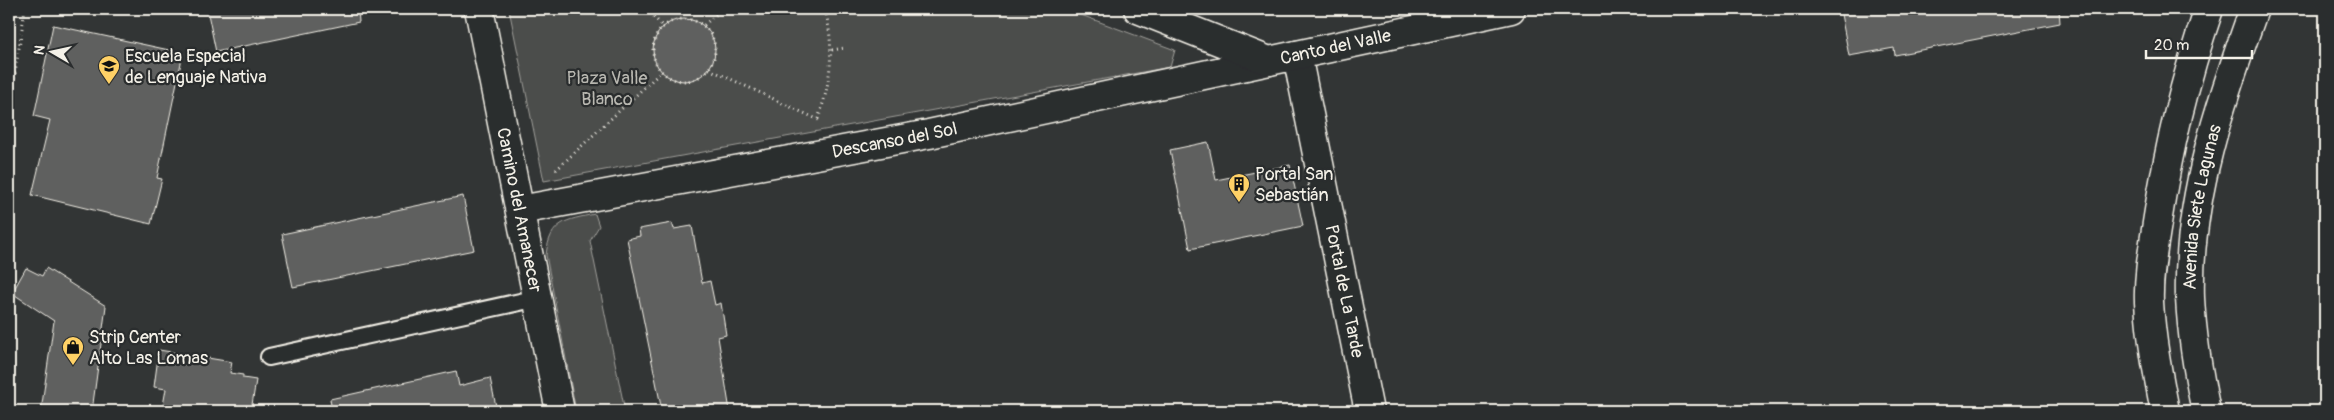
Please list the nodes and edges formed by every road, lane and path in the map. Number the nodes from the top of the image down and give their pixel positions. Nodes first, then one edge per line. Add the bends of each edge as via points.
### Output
1 (25, 9) edge
2 (479, 9) edge
3 (647, 9) edge
4 (722, 9) edge
5 (825, 9) edge
6 (1138, 9) edge
7 (1511, 9) edge
8 (2209, 9) edge
9 (2254, 9) edge
10 (704, 25) junction
11 (663, 27) junction
12 (845, 48) dead end
13 (832, 50) junction
14 (1297, 55) junction
15 (1269, 61) junction
16 (709, 69) junction
17 (662, 70) junction
18 (9, 113) edge
19 (818, 119) junction
20 (865, 146) junction
21 (533, 207) junction
22 (538, 298) junction
23 (269, 357) dead end
24 (560, 411) edge
25 (1369, 411) edge
26 (2165, 411) edge
27 (2206, 411) edge

1 - 18 path
2 - 21 street, Camino del Amanecer
3 - 11 path
4 - 10 path
5 - 13 path
6 - 15 street, Canto del Valle
7 - 14 street, Canto del Valle
8 - 26 street via 2179,107 2164,172 2152,260 2152,337
9 - 27 street, Avenida Siete Lagunas via 2211,143 2193,242 2190,296 2194,350
10 - 11 path via 684,18
10 - 16 path via 715,44
11 - 17 path via 653,48 654,58
12 - 13 path
13 - 19 path via 831,72
14 - 15 street, Canto del Valle
14 - 25 street, Portal de La Tarde
15 - 20 street, Descanso del Sol
16 - 17 path via 696,79 685,81 674,79
16 - 19 path
17 - 21 path via 542,183
19 - 20 path
20 - 21 street, Descanso del Sol
21 - 22 street, Camino del Amanecer
22 - 23 lane
22 - 24 street, Camino del Amanecer

